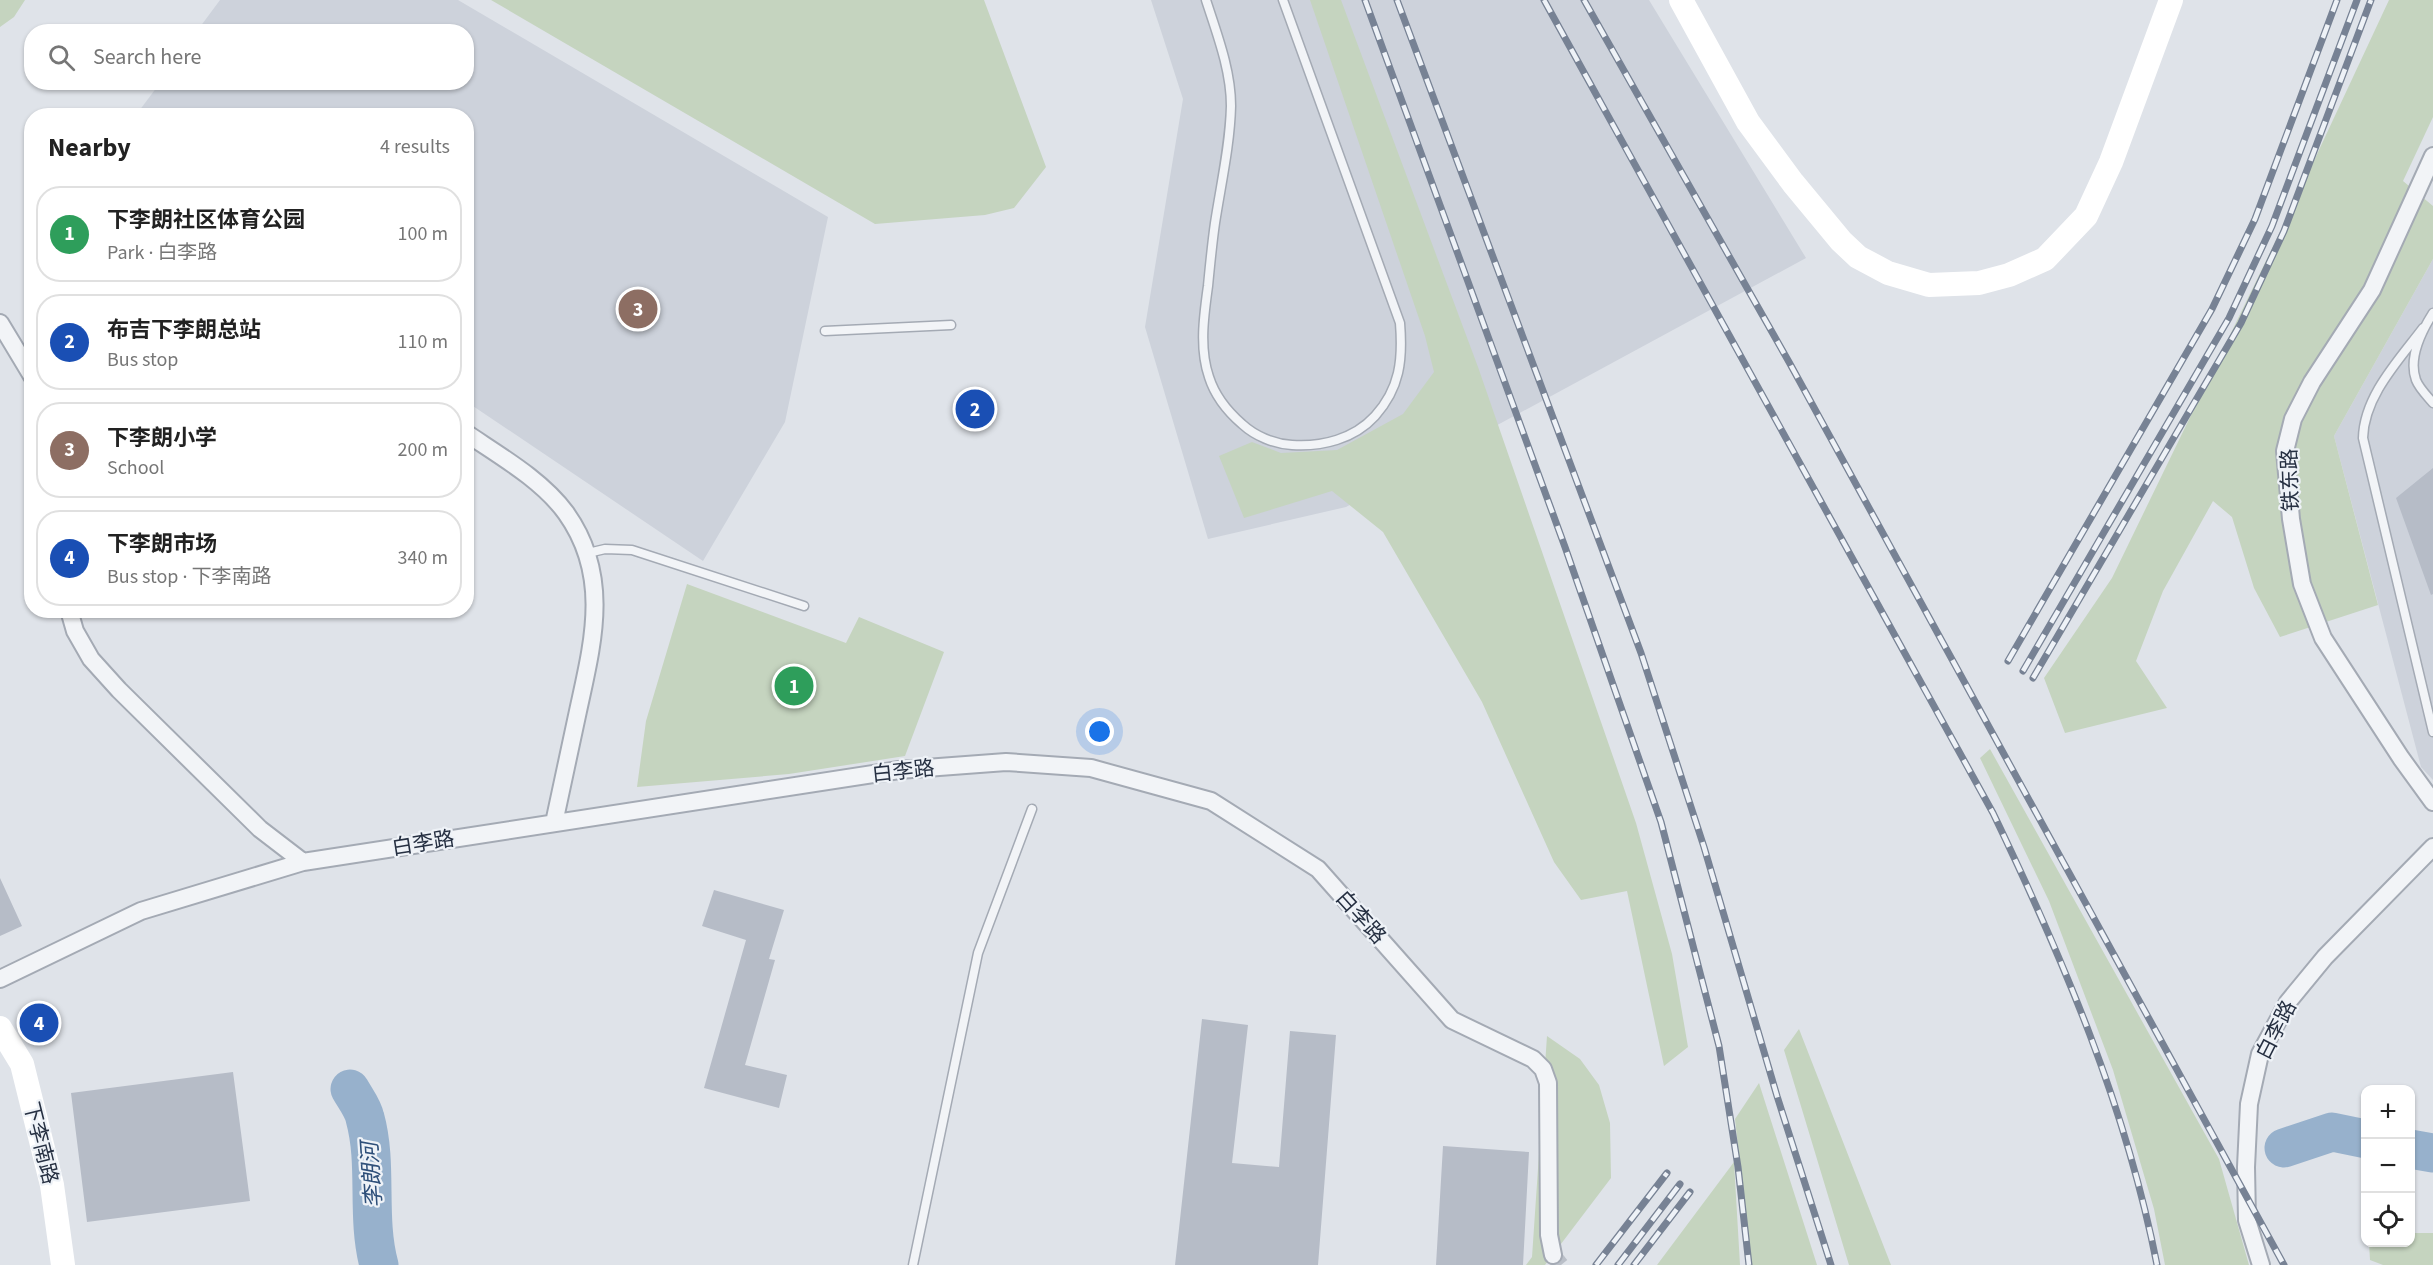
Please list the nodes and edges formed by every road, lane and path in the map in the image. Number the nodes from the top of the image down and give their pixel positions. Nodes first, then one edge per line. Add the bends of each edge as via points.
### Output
1 (1206, 0) edge
2 (1283, 0) edge
3 (1680, 0) edge
4 (2171, 0) edge
5 (2433, 156) edge
6 (2433, 313) edge
7 (0, 323) edge
8 (951, 325) dead end
9 (2423, 328) junction
10 (825, 331) dead end
11 (24, 363) edge
12 (2433, 403) edge
13 (474, 438) edge
14 (588, 553) junction
15 (804, 606) dead end
16 (71, 618) edge
17 (2433, 732) edge
18 (2433, 802) edge
19 (1032, 809) dead end
20 (554, 823) junction
21 (2433, 847) edge
22 (303, 862) junction
23 (0, 980) edge
24 (0, 1028) edge
25 (1554, 1255) tunnel mouth
26 (63, 1265) edge
27 (913, 1265) edge
28 (2261, 1265) edge

1 - 2 lane via 1224,56 1231,104 1204,317 1208,375 1229,413 1247,429 1286,445 1308,446 1333,442 1373,418 1387,401 1398,376 1402,351 1400,323
3 - 4 street via 1749,122 1841,241 1858,257 1888,273 1929,285 1979,283 2008,275 2044,259 2086,216 2111,162
5 - 18 street, 铁东路 via 2372,290 2297,410 2285,451 2302,584 2323,638
6 - 9 lane
7 - 11 street
8 - 10 lane
9 - 12 lane via 2414,362 2416,382
9 - 17 lane via 2368,407 2362,438
13 - 14 street via 531,477 566,512
14 - 15 lane via 632,549
14 - 20 street via 595,594 594,637
16 - 22 street via 91,659 119,690 260,829
19 - 27 lane via 978,953
20 - 22 street, 白李路
20 - 25 street, 白李路 via 899,770 1006,762 1090,768 1211,801 1318,869 1452,1020 1533,1059 1543,1069 1548,1083 1549,1235
21 - 28 street, 白李路 via 2325,957 2288,1002 2260,1054 2249,1104 2246,1167 2247,1220
22 - 23 street, 白李路 via 141,911
24 - 26 street, 下李南路 via 21,1064 52,1185

